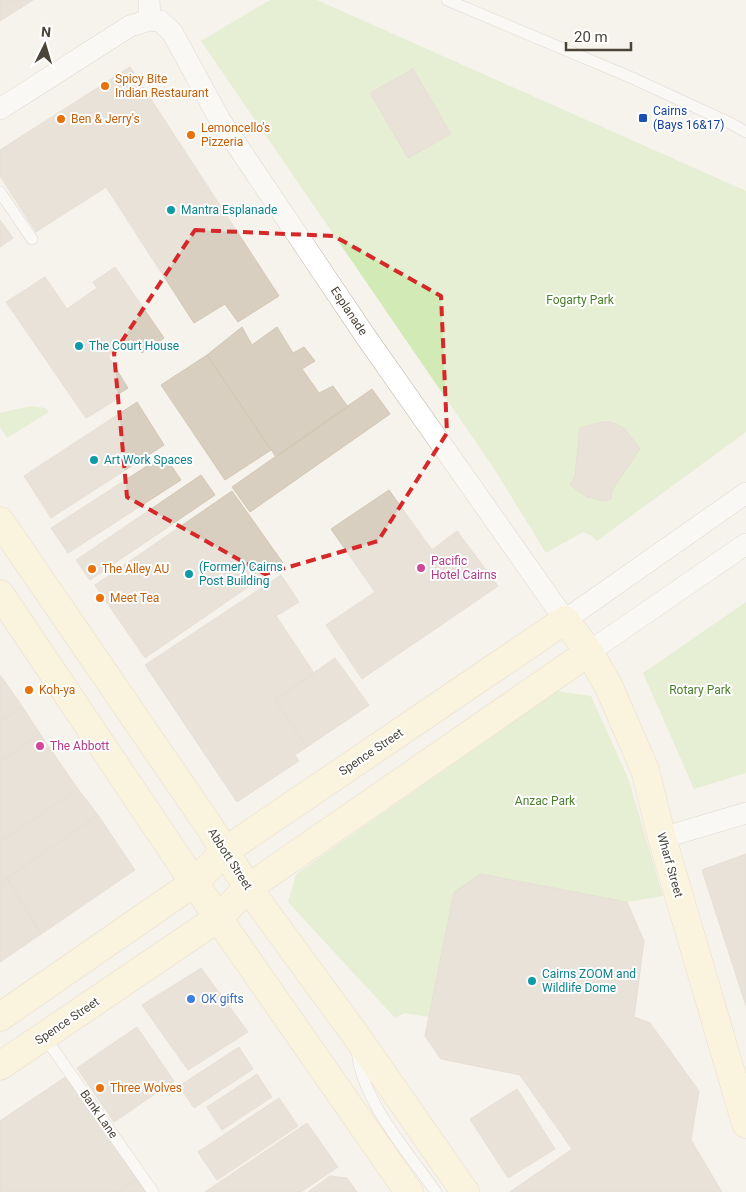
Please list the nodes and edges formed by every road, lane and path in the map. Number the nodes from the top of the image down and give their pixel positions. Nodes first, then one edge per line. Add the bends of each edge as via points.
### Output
1 (447, 0) edge
2 (150, 10) edge
3 (0, 109) edge
4 (732, 124) junction
5 (746, 128) edge
6 (746, 132) edge
7 (0, 192) edge
8 (32, 238) dead end
9 (746, 493) edge
10 (0, 522) edge
11 (746, 544) edge
12 (0, 594) edge
13 (565, 620) junction
14 (589, 652) junction
15 (746, 813) edge
16 (662, 838) junction
17 (225, 851) junction
18 (195, 882) junction
19 (248, 888) junction
20 (218, 918) junction
21 (0, 1017) edge
22 (44, 1036) junction
23 (357, 1037) junction
24 (0, 1066) edge
25 (746, 1124) edge
26 (154, 1192) edge
27 (409, 1192) edge
28 (436, 1192) edge
29 (466, 1192) edge

1 - 4 lane
2 - 3 street
2 - 13 street, Esplanade via 177,39 220,120 366,337
4 - 5 lane
4 - 6 lane
7 - 8 lane
9 - 13 street, Spence Street
10 - 17 street, Abbott Street
11 - 14 street, Spence Street
12 - 18 street
13 - 14 street, Wharf Street
13 - 17 street, Spence Street
14 - 16 street, Wharf Street via 609,688 645,770
14 - 19 street, Spence Street
15 - 16 street
16 - 25 street, Wharf Street
17 - 18 street, Spence Street
17 - 19 street, Abbott Street
18 - 20 street
18 - 21 street, Spence Street
19 - 20 street, Spence Street
19 - 23 street, Abbott Street
20 - 22 street, Spence Street
20 - 27 street
22 - 24 street, Spence Street
22 - 26 lane, Bank Lane
23 - 28 lane via 364,1084
23 - 29 street, Abbott Street

